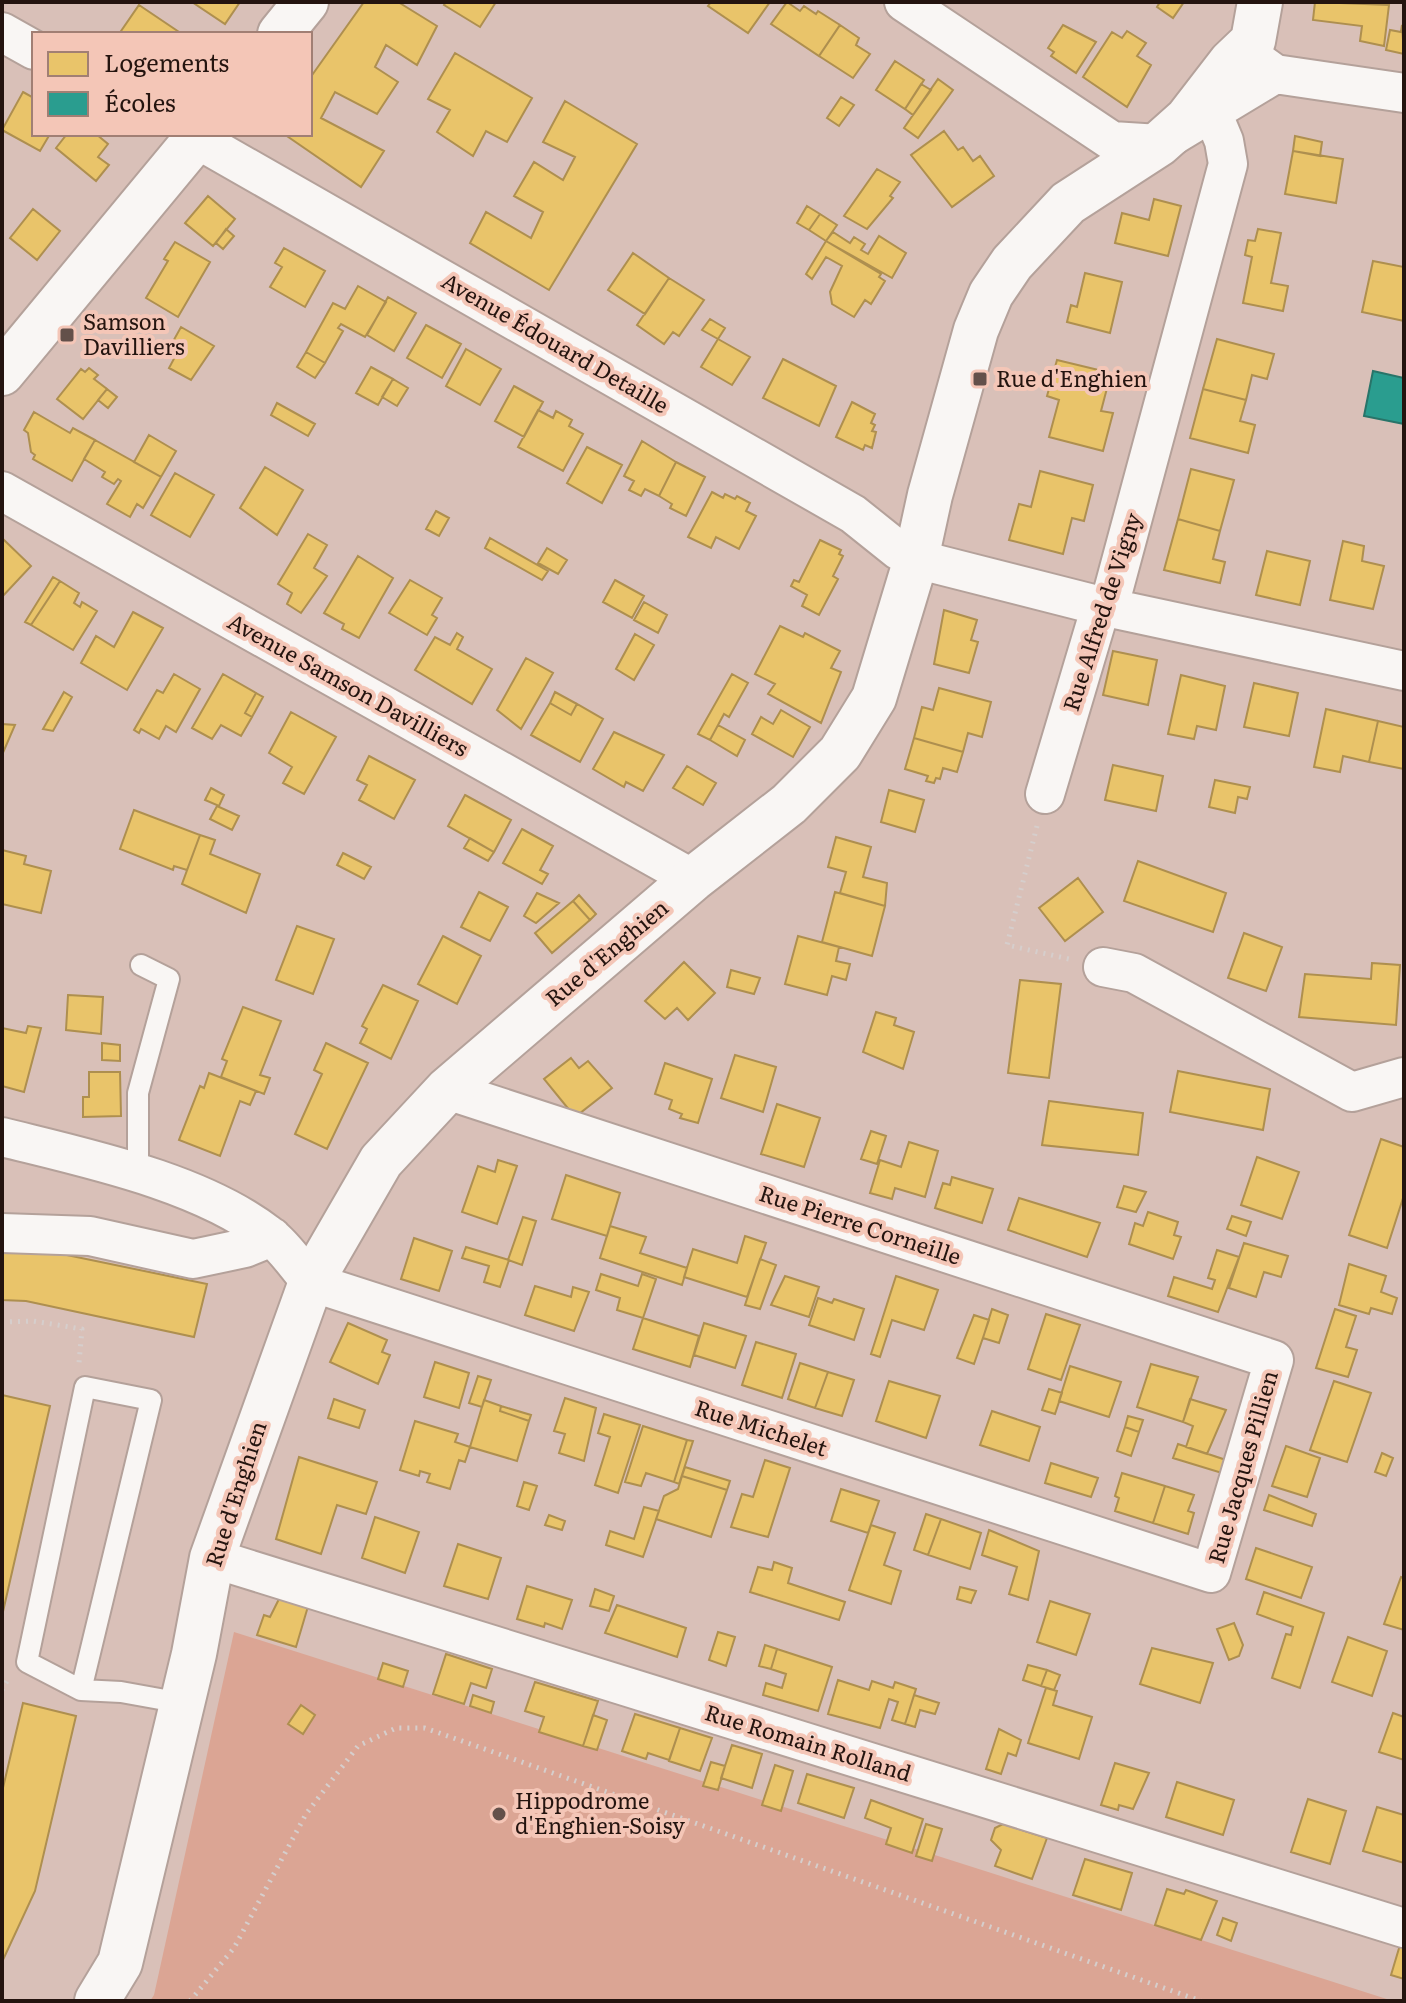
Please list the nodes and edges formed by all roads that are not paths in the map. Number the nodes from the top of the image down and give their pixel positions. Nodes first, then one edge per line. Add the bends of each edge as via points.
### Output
1 (306, 2) edge
2 (904, 2) edge
3 (1260, 2) edge
4 (2, 32) edge
5 (282, 32) edge
6 (32, 49) edge
7 (1275, 74) junction
8 (1216, 89) junction
9 (1404, 93) edge
10 (1084, 121) junction
11 (195, 136) edge
12 (1159, 144) junction
13 (1068, 203) junction
14 (2, 373) edge
15 (2, 491) edge
16 (916, 559) junction
17 (1101, 606) junction
18 (1404, 671) edge
19 (1045, 794) road end
20 (693, 879) junction
21 (141, 965) dead end
22 (1103, 967) road end
23 (1404, 1077) edge
24 (447, 1090) junction
25 (2, 1137) edge
26 (138, 1175) junction
27 (2, 1233) edge
28 (272, 1237) junction
29 (311, 1282) junction
30 (1274, 1360) joint
31 (212, 1558) junction
32 (1211, 1573) joint
33 (81, 1690) junction
34 (182, 1703) junction
35 (1404, 1928) edge
36 (97, 2001) edge

1 - 5 street
2 - 10 street
3 - 8 street, Rue d'Enghien via 1253,41
4 - 6 street
7 - 8 street
7 - 8 street via 1260,61
7 - 9 street
8 - 12 street, Rue d'Enghien
8 - 17 street, Rue Alfred de Vigny via 1228,164 1112,595
10 - 12 street via 1112,141
10 - 13 street via 1095,154
11 - 14 street
11 - 16 street, Avenue Édouard Detaille via 853,514
12 - 13 street, Rue d'Enghien
13 - 16 street, Rue d'Enghien via 991,294 976,330
15 - 20 street, Avenue Samson Davilliers
16 - 17 street, Avenue Édouard Detaille
16 - 20 street, Rue d'Enghien via 874,698 840,753 789,804
17 - 18 street, Avenue Édouard Detaille
17 - 19 street, Rue Alfred de Vigny
20 - 24 street, Rue d'Enghien
21 - 26 lane via 169,979 138,1093
22 - 23 street via 1134,973 1352,1092
24 - 29 street, Rue d'Enghien via 381,1161
24 - 30 street, Rue Pierre Corneille
25 - 26 street
26 - 28 street via 225,1206
27 - 28 street via 90,1236 193,1259
28 - 29 street
29 - 31 street, Rue d'Enghien
29 - 32 street, Rue Michelet
30 - 32 street, Rue Jacques Pillien
31 - 34 street, Rue d'Enghien
31 - 35 street, Rue Romain Rolland
33 - 33 lane via 151,1400 85,1387 27,1662
33 - 34 lane
34 - 36 street, Rue d'Enghien via 120,1963

